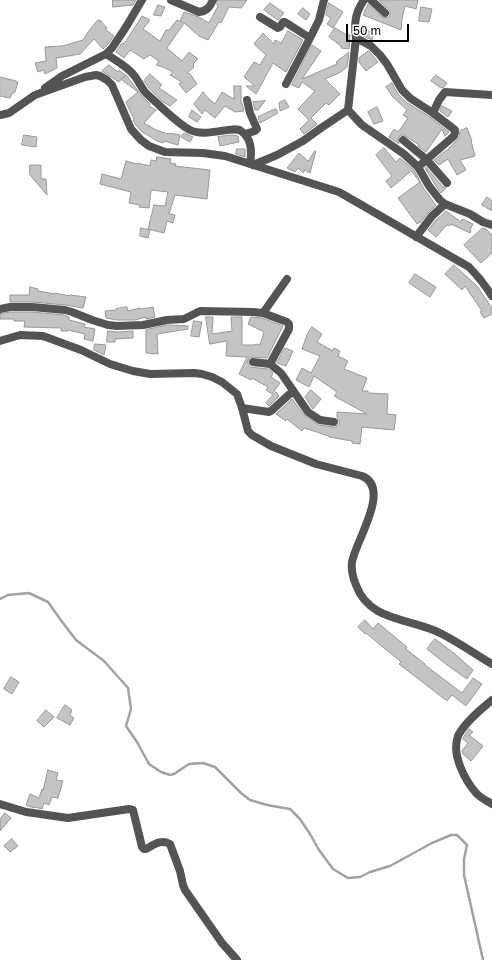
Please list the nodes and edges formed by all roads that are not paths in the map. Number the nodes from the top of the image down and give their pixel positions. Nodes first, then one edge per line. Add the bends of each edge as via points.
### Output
1 (142, 0) edge
2 (171, 0) edge
3 (214, 0) edge
4 (324, 0) edge
5 (364, 0) edge
6 (371, 0) edge
7 (386, 13) dead end
8 (260, 16) dead end
9 (310, 38) junction
10 (356, 38) junction
11 (106, 54) junction
12 (286, 84) dead end
13 (35, 95) junction
14 (492, 95) edge
15 (247, 100) dead end
16 (348, 110) junction
17 (433, 113) junction
18 (0, 115) edge
19 (245, 134) junction
20 (403, 140) dead end
21 (426, 159) junction
22 (252, 165) junction
23 (418, 167) junction
24 (447, 183) dead end
25 (445, 204) junction
26 (492, 225) edge
27 (416, 237) junction
28 (287, 279) dead end
29 (492, 296) edge
30 (0, 310) edge
31 (263, 313) junction
32 (0, 342) edge
33 (253, 362) dead end
34 (270, 364) junction
35 (293, 391) junction
36 (242, 408) junction
37 (334, 422) dead end
38 (492, 664) edge
39 (492, 700) edge
40 (0, 804) edge
41 (492, 804) edge
42 (237, 960) edge

1 - 11 street
2 - 3 street via 201,12 209,8
4 - 9 street via 319,20
5 - 10 street via 355,20
6 - 7 street
8 - 9 street via 278,28 285,22
9 - 12 street
10 - 16 street
10 - 17 street via 371,46 410,98
11 - 13 street via 62,76
11 - 19 street via 133,73 144,91 189,130 206,133 239,129
13 - 18 street via 10,113
13 - 22 street via 85,77 100,76 112,85 131,129 149,146 165,152 225,156
14 - 17 street via 445,92 438,100
15 - 19 street via 257,129
16 - 22 street via 303,141
16 - 23 street via 362,125
17 - 21 street via 455,130 455,133
19 - 22 street via 252,150
20 - 21 street
21 - 23 street
21 - 24 street
22 - 27 street via 339,192
23 - 25 street via 429,186
25 - 26 street
25 - 27 street
27 - 29 street via 469,267
28 - 31 street
30 - 31 street via 10,307 65,310 97,322 117,326 184,319 200,311
31 - 34 street via 287,322 290,326
32 - 36 street via 20,335 43,336 133,371 150,374 202,374 231,388 237,394
33 - 34 street
34 - 35 street via 281,373
35 - 36 street via 269,412
35 - 37 street via 314,417
36 - 38 street via 248,431 258,439 316,464 362,476 369,481 373,492 372,509 353,556 351,569 360,595 367,603 397,620 439,632
39 - 41 street via 472,717 458,735 456,750 464,775 471,786
40 - 42 street via 26,812 68,818 129,808 134,810 142,847 146,849 158,842 170,844 185,890

